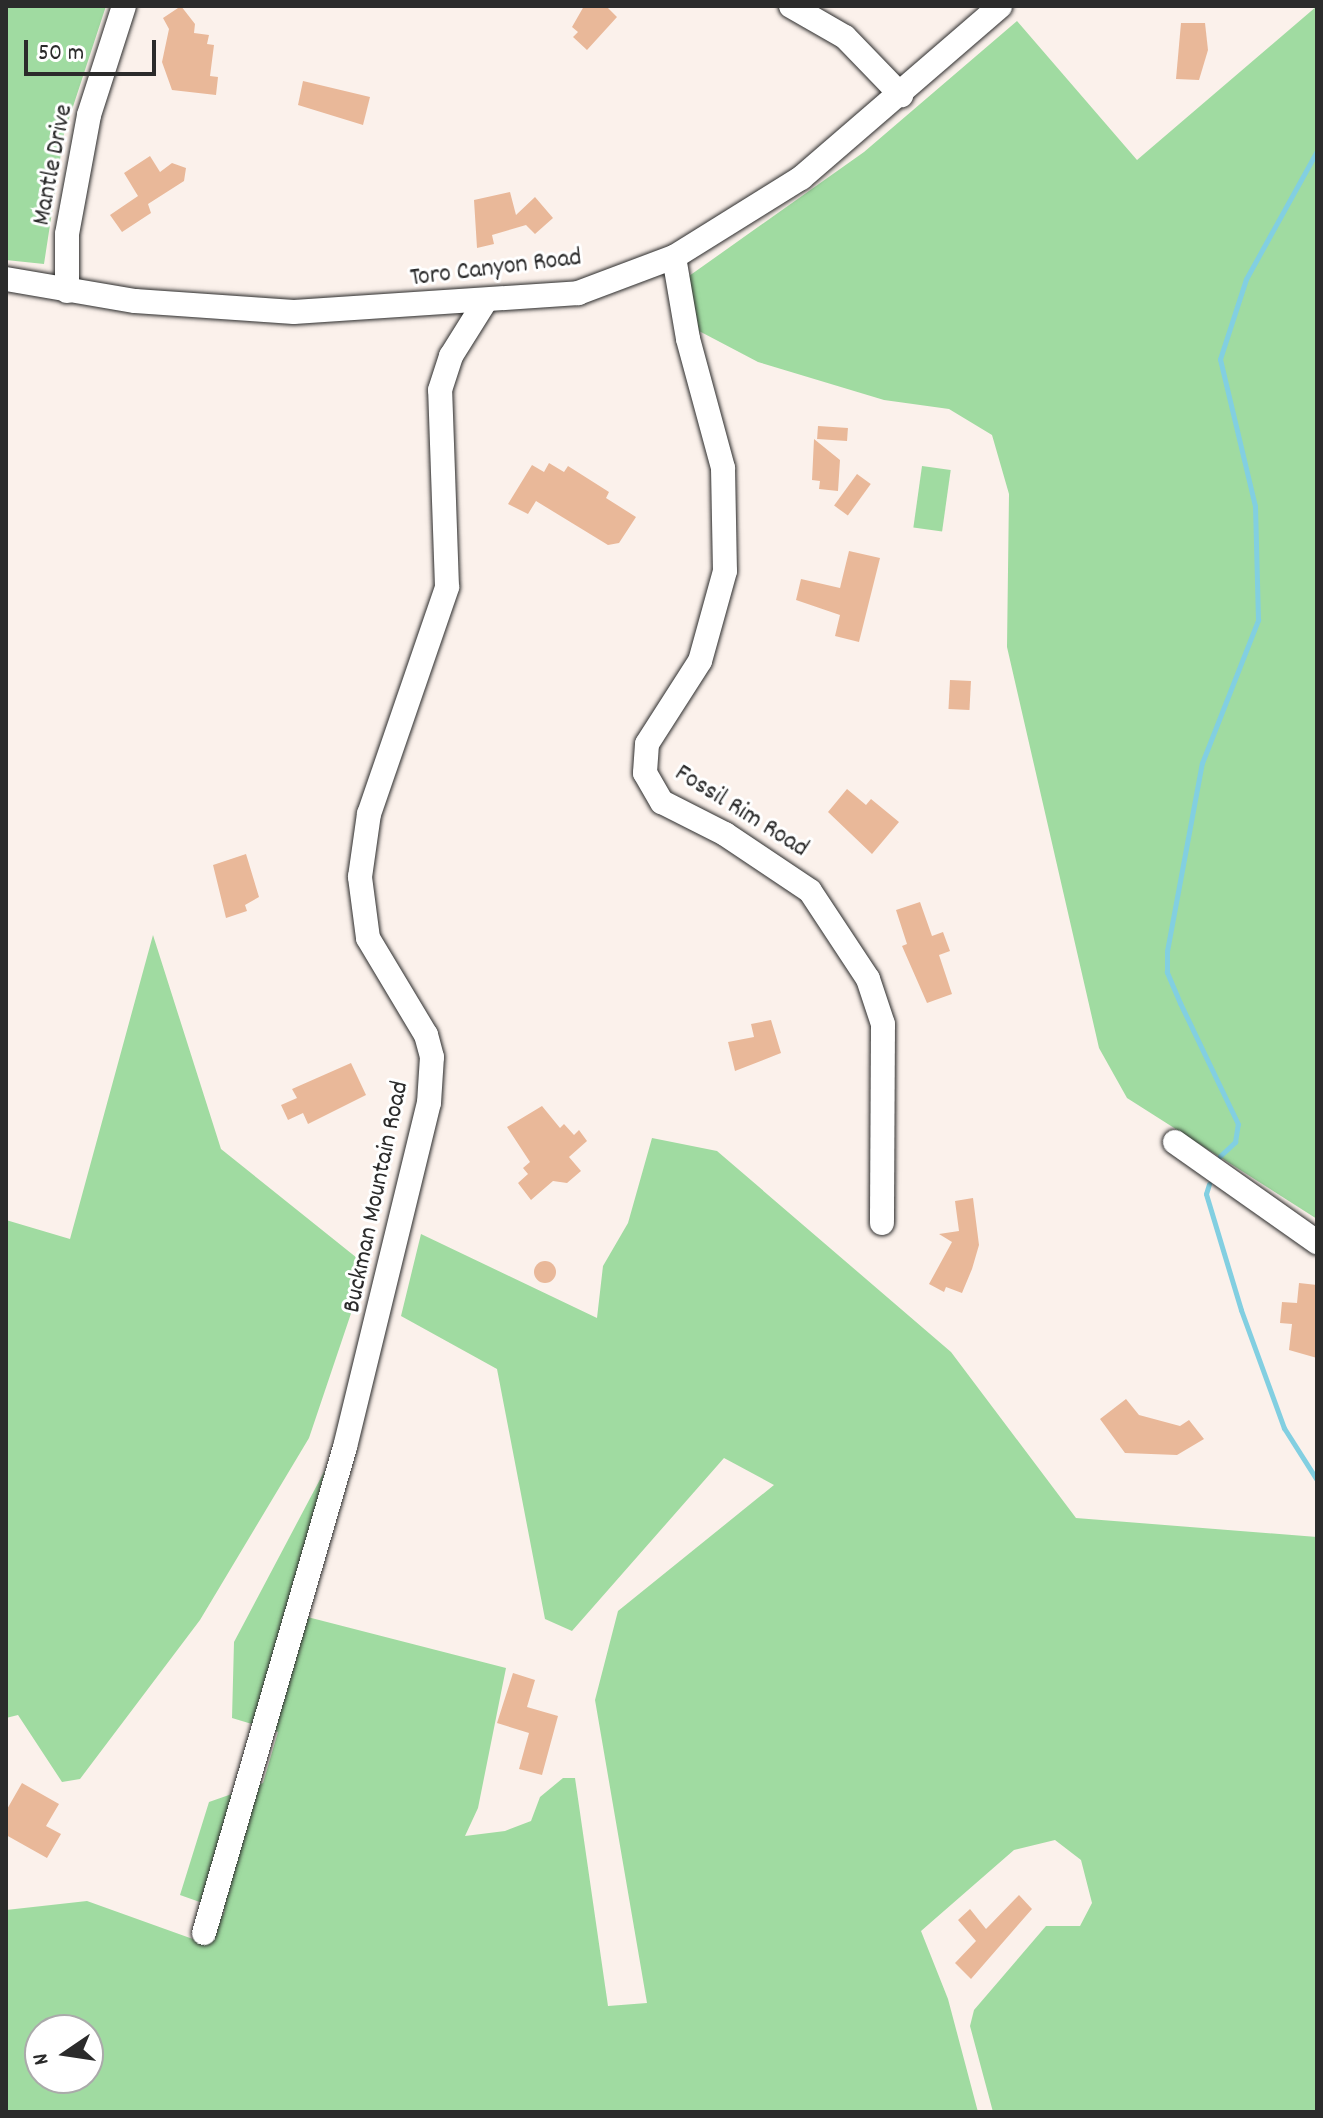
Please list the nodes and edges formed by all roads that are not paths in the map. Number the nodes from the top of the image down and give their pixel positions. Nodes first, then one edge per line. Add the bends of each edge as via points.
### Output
1 (124, 6) edge
2 (791, 6) edge
3 (1000, 6) edge
4 (901, 95) junction
5 (674, 257) junction
6 (6, 279) edge
7 (67, 291) junction
8 (486, 300) junction
9 (1175, 1142) dead end
10 (882, 1223) dead end
11 (1317, 1242) edge
12 (204, 1933) dead end

1 - 7 street, Mantle Drive via 89,115 67,234
2 - 4 street via 845,37
3 - 4 street, Toro Canyon Road
4 - 5 street, Toro Canyon Road via 801,178
5 - 8 street, Toro Canyon Road via 578,293
5 - 10 street, Fossil Rim Road via 688,339 723,468 725,571 700,661 647,744 645,773 662,802 737,841 810,891 868,979 883,1024
6 - 7 street, Toro Canyon Road
7 - 8 street, Toro Canyon Road via 294,312
8 - 12 street, Buckman Mountain Road via 451,356 440,390 447,587 369,814 360,877 368,938 426,1035 432,1057 429,1103 349,1431
9 - 11 street

